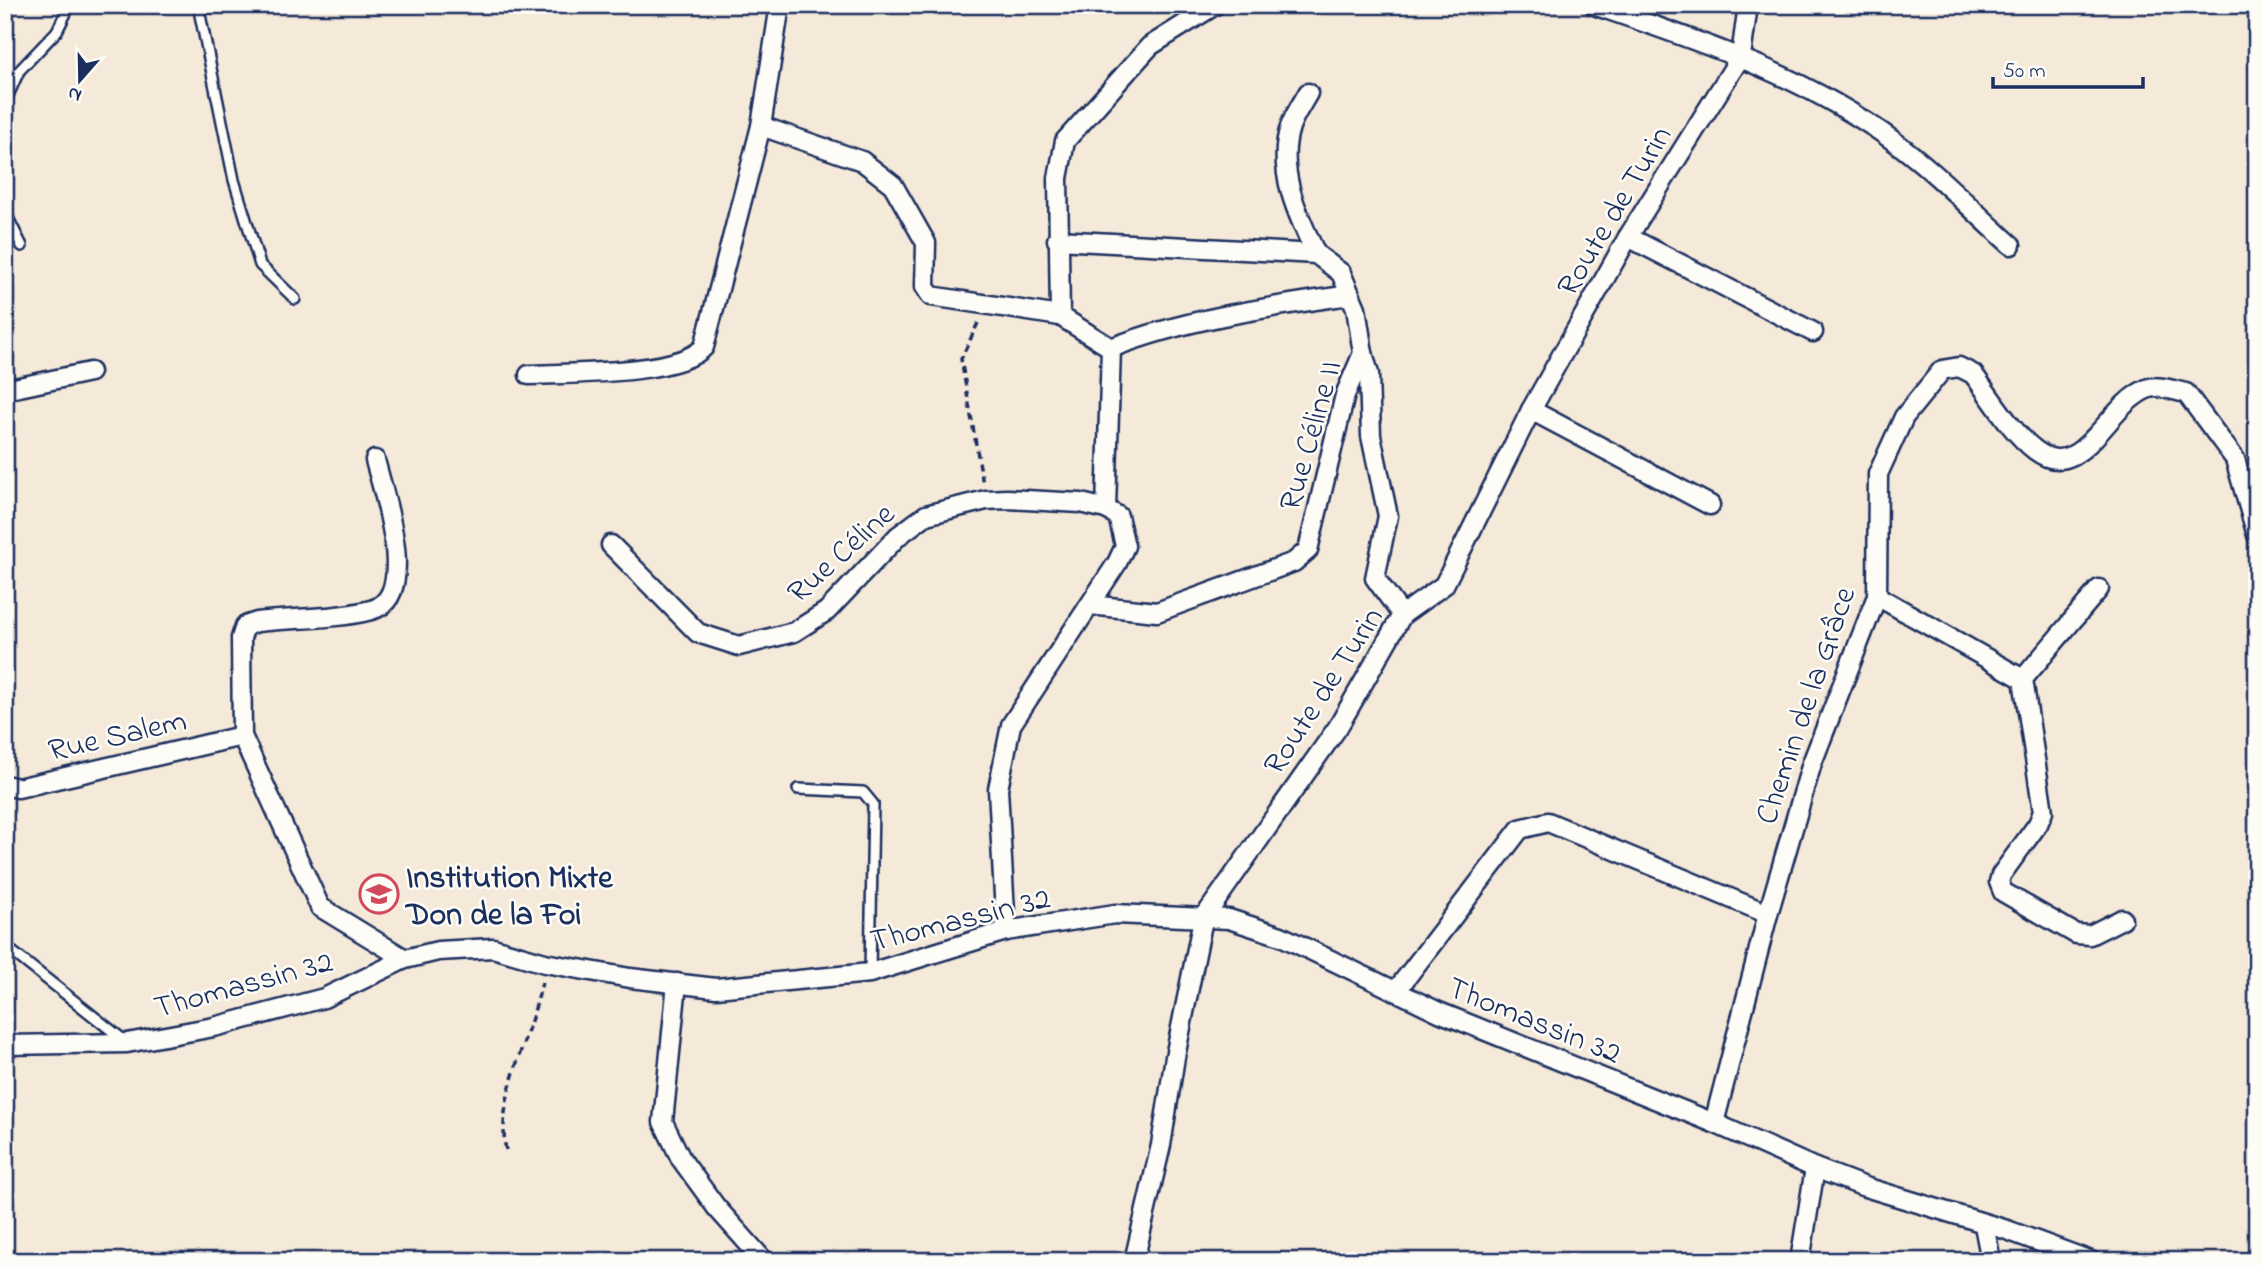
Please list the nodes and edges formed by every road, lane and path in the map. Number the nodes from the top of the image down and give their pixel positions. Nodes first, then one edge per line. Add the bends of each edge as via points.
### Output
1 (70, 5) edge
2 (198, 5) edge
3 (780, 5) edge
4 (1215, 5) edge
5 (1594, 5) edge
6 (1748, 5) edge
7 (1741, 56) junction
8 (1308, 93) dead end
9 (5, 102) edge
10 (761, 126) junction
11 (5, 212) edge
12 (1628, 237) junction
13 (1057, 240) junction
14 (2011, 245) dead end
15 (22, 246) dead end
16 (1315, 254) junction
17 (1350, 295) junction
18 (295, 299) dead end
19 (988, 305) junction
20 (1060, 316) junction
21 (1813, 332) dead end
22 (1111, 348) junction
23 (1363, 353) junction
24 (90, 372) dead end
25 (528, 375) dead end
26 (5, 390) edge
27 (1531, 410) junction
28 (375, 460) dead end
29 (986, 500) junction
30 (1710, 505) dead end
31 (1106, 509) junction
32 (2257, 535) edge
33 (611, 545) dead end
34 (2099, 589) dead end
35 (1877, 596) junction
36 (1090, 605) junction
37 (1402, 615) junction
38 (2023, 679) junction
39 (242, 736) junction
40 (5, 785) edge
41 (797, 789) dead end
42 (1768, 914) junction
43 (1203, 919) junction
44 (2122, 919) dead end
45 (1006, 931) junction
46 (5, 946) edge
47 (405, 959) junction
48 (545, 963) junction
49 (870, 973) junction
50 (677, 983) junction
51 (1396, 991) junction
52 (127, 1043) junction
53 (5, 1045) edge
54 (1714, 1123) junction
55 (506, 1150) dead end
56 (1815, 1168) junction
57 (1984, 1225) junction
58 (764, 1261) edge
59 (1134, 1261) edge
60 (1800, 1261) edge
61 (1991, 1261) edge
62 (2091, 1261) edge

1 - 9 lane via 57,31 19,71
2 - 18 lane via 234,180 260,265
3 - 10 street
4 - 13 street via 1150,46 1065,141 1058,178
5 - 7 street
6 - 7 street, Route de Turin
7 - 12 street, Route de Turin
7 - 14 street via 1824,96 1895,142
8 - 16 street via 1290,127 1287,150 1295,208
10 - 19 street via 862,161 893,185 926,243 925,287 931,296
10 - 25 street via 709,332 696,356 670,365
11 - 15 lane
12 - 21 street
12 - 27 street, Route de Turin
13 - 16 street
13 - 20 street
16 - 17 street, Rue Céline II via 1341,273
17 - 22 street via 1165,329
17 - 23 street, Rue Céline II
19 - 20 street
19 - 29 path via 961,359
20 - 22 street
22 - 31 street
23 - 36 street, Rue Céline II via 1345,395 1308,550 1294,562 1157,612
23 - 37 street via 1369,374 1371,436 1388,516 1375,578
24 - 26 street
27 - 30 street
27 - 37 street, Route de Turin via 1444,585
28 - 39 street via 398,557 389,596 374,610 245,626 241,638
29 - 31 street, Rue Céline via 1081,503
29 - 33 street, Rue Céline via 926,515 898,536 827,611 794,632 739,646 698,634
31 - 36 street via 1118,516 1125,546
32 - 35 street, Chemin de la Grâce via 2235,459 2186,393 2152,387 2124,402 2077,456 2055,460 2034,449 1973,374 1959,367 1942,370 1904,417 1878,474
34 - 38 street
35 - 38 street
35 - 42 street, Chemin de la Grâce via 1812,763
36 - 45 street via 1011,725 998,789
37 - 43 street, Route de Turin via 1338,727
38 - 44 street via 2043,812 2001,875 2003,892 2076,934 2090,935
39 - 40 street, Rue Salem via 18,788
39 - 47 street via 320,907
41 - 49 lane via 863,792 873,804
42 - 51 street via 1548,822 1537,823 1520,829
42 - 54 street, Chemin de la Grâce
43 - 45 street, Thomassin 32 via 1115,914
43 - 51 street, Thomassin 32 via 1229,919 1281,936
43 - 59 street, Route de Turin
45 - 49 street, Thomassin 32
46 - 52 lane
47 - 48 street, Thomassin 32 via 438,951 493,948
47 - 52 street, Thomassin 32 via 324,998 214,1027
48 - 50 street, Thomassin 32
48 - 55 path via 538,1002 505,1103
49 - 50 street, Thomassin 32 via 716,988
50 - 58 street via 663,1122 681,1159
51 - 54 street, Thomassin 32
52 - 53 street, Thomassin 32
54 - 56 street, Thomassin 32
56 - 57 street, Thomassin 32
56 - 60 street
57 - 61 street
57 - 62 street, Thomassin 32

